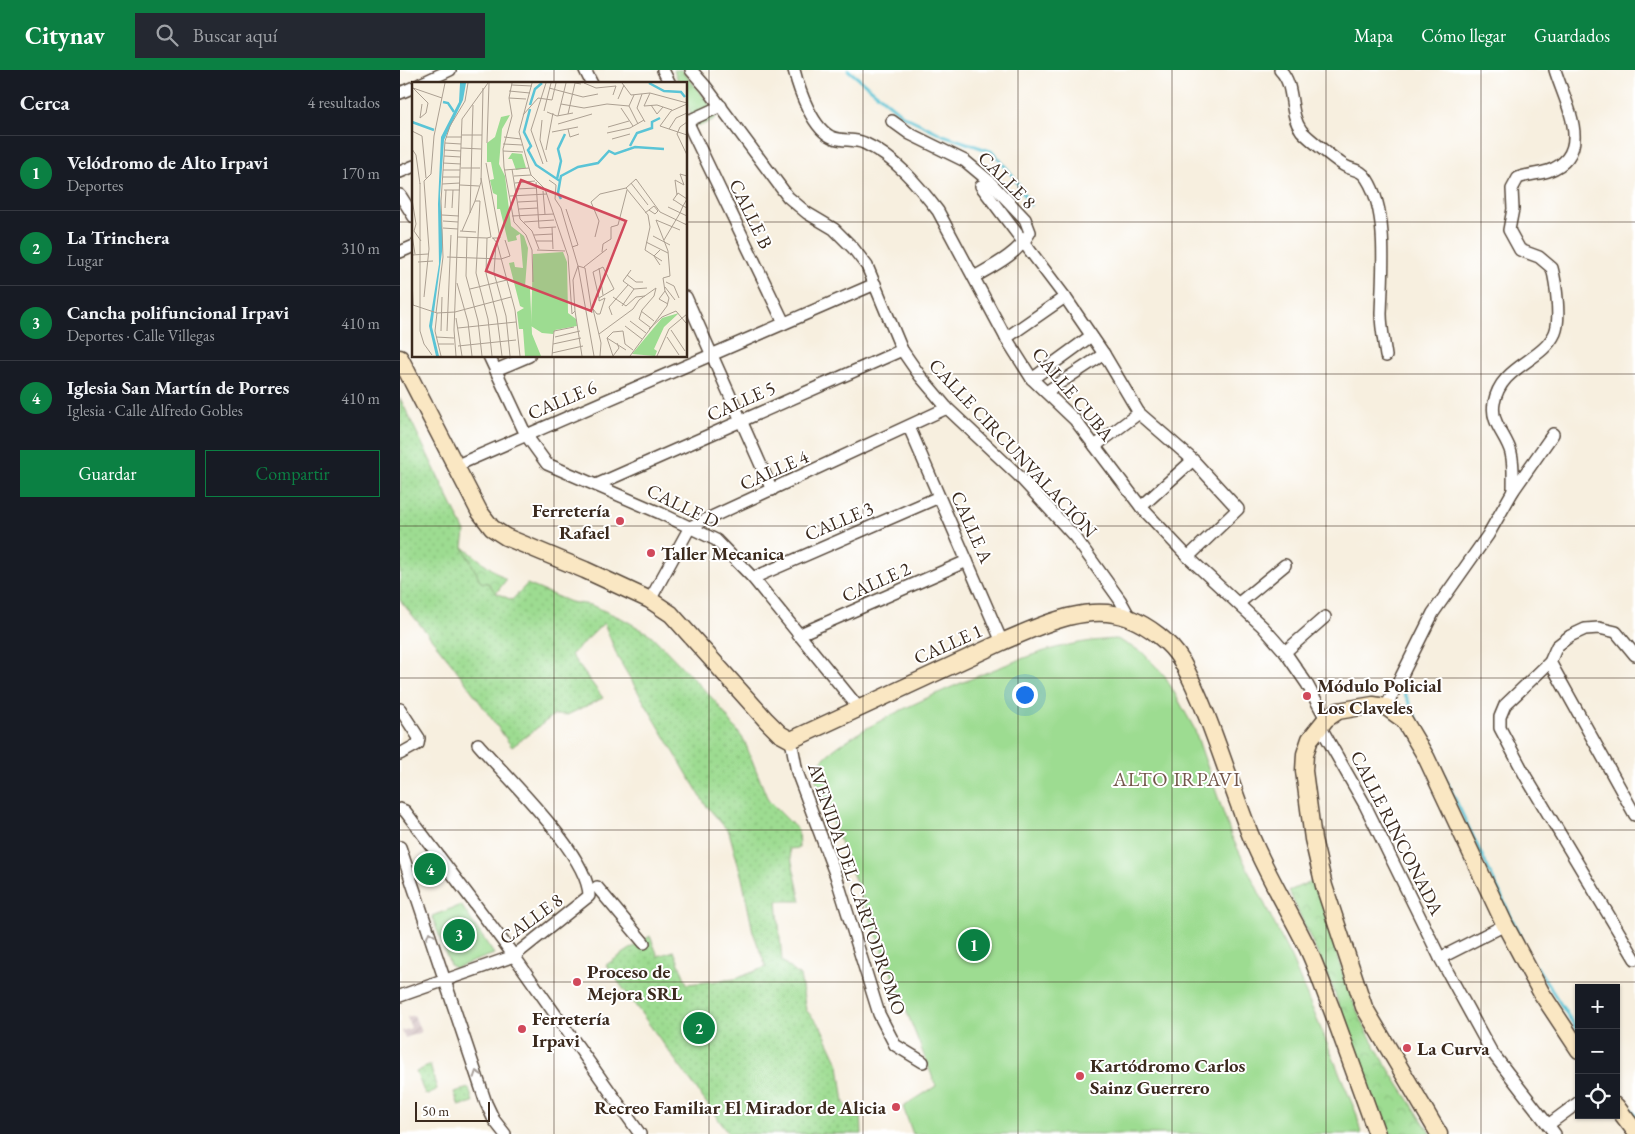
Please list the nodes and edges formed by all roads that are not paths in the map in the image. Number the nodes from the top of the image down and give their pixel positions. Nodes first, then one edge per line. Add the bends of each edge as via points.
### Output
1 (450, 70) edge
2 (585, 70) edge
3 (663, 70) edge
4 (691, 70) edge
5 (794, 70) edge
6 (1280, 70) edge
7 (1555, 70) edge
8 (424, 82) edge
9 (591, 82) edge
10 (669, 82) edge
11 (412, 88) edge
12 (400, 93) edge
13 (721, 106) junction
14 (688, 121) edge
15 (892, 121) dead end
16 (688, 123) edge
17 (412, 167) edge
18 (400, 172) edge
19 (981, 186) dead end
20 (400, 196) edge
21 (412, 214) edge
22 (1024, 242) junction
23 (412, 247) edge
24 (400, 252) edge
25 (974, 277) junction
26 (875, 284) junction
27 (1065, 297) junction
28 (688, 301) edge
29 (784, 324) junction
30 (1091, 336) junction
31 (1006, 338) junction
32 (902, 350) junction
33 (712, 354) junction
34 (1104, 354) junction
35 (1386, 356) dead end
36 (400, 358) edge
37 (490, 358) edge
38 (524, 358) edge
39 (496, 370) junction
40 (1032, 379) junction
41 (1046, 392) junction
42 (947, 408) junction
43 (1139, 413) junction
44 (741, 420) junction
45 (909, 427) junction
46 (1553, 434) dead end
47 (526, 435) junction
48 (1095, 446) junction
49 (1193, 460) junction
50 (455, 466) junction
51 (596, 485) junction
52 (772, 490) junction
53 (1513, 491) junction
54 (939, 497) junction
55 (1141, 507) junction
56 (690, 527) junction
57 (1188, 557) junction
58 (967, 561) junction
59 (1285, 565) dead end
60 (753, 578) junction
61 (650, 600) junction
62 (1240, 603) junction
63 (1325, 617) dead end
64 (1130, 618) junction
65 (798, 635) junction
66 (1002, 642) junction
67 (1285, 652) junction
68 (1635, 655) edge
69 (1550, 662) junction
70 (858, 707) junction
71 (1386, 707) junction
72 (400, 708) edge
73 (1323, 722) junction
74 (791, 740) junction
75 (478, 744) dead end
76 (400, 754) edge
77 (400, 809) edge
78 (1635, 815) edge
79 (400, 847) edge
80 (593, 889) junction
81 (1505, 925) junction
82 (644, 943) dead end
83 (514, 956) junction
84 (1440, 958) junction
85 (1635, 959) edge
86 (445, 981) junction
87 (400, 996) edge
88 (1575, 1044) edge
89 (923, 1062) dead end
90 (1575, 1106) edge
91 (1620, 1111) edge
92 (1552, 1130) edge
93 (1635, 1132) edge
94 (505, 1134) edge
95 (640, 1134) edge
96 (1377, 1134) edge
97 (1439, 1134) edge

1 - 8 street
2 - 9 street
3 - 10 street
4 - 13 street, CALLE CIRCUNVALACIÓN
5 - 25 street, CALLE CUBA via 806,105 820,129 831,137 863,142 899,167 938,211
6 - 35 street via 1290,93 1293,116 1302,132 1346,167 1359,169 1368,179 1379,207 1384,272 1381,316
7 - 53 street via 1574,130 1576,142 1572,154 1548,171 1518,178 1512,189 1509,230 1520,250 1539,256 1552,268 1557,322 1555,333 1542,351 1519,365 1502,383 1493,404 1496,424 1511,451
11 - 12 street
13 - 14 street
13 - 26 street, CALLE CIRCUNVALACIÓN via 788,197 834,229 867,266
15 - 22 street, CALLE 8 via 910,134 965,161 989,181 1025,219 1030,232
16 - 29 street, CALLE B
17 - 18 street
19 - 22 street
20 - 21 street
22 - 25 street
22 - 27 street
23 - 24 street
25 - 31 street, CALLE CUBA
26 - 29 street, CALLE 6
26 - 32 street, CALLE CIRCUNVALACIÓN
27 - 30 street
27 - 31 street
28 - 33 street
29 - 33 street, CALLE 6
30 - 34 street
30 - 40 street
31 - 40 street, CALLE CUBA
32 - 42 street, CALLE CIRCUNVALACIÓN
32 - 44 street, CALLE 5
33 - 44 street
33 - 47 street, CALLE 6
34 - 41 street
34 - 43 street
36 - 50 street
37 - 39 street, CALLE D
38 - 39 street
39 - 47 street, CALLE D
40 - 41 street, CALLE CUBA
41 - 48 street, CALLE CUBA via 1075,420
42 - 45 street, CALLE 4
42 - 64 street, CALLE CIRCUNVALACIÓN via 1019,476 1075,537
43 - 48 street
43 - 49 street
44 - 51 street, CALLE 5
44 - 52 street
45 - 52 street, CALLE 4
45 - 54 street, CALLE A
46 - 53 street
47 - 50 street, CALLE 6
47 - 51 street, CALLE D via 547,464
48 - 55 street, CALLE CUBA
49 - 55 street
49 - 57 street via 1238,509
50 - 61 street via 479,511 492,528 506,538
51 - 56 street, CALLE D
52 - 56 street, CALLE 4
53 - 71 street via 1488,535 1433,613
54 - 58 street, CALLE A
54 - 60 street, CALLE 3
55 - 57 street, CALLE CUBA
56 - 60 street, CALLE D via 716,540
56 - 61 street
57 - 62 street, CALLE CUBA
58 - 65 street, CALLE 2
58 - 66 street, CALLE A
59 - 62 street
60 - 65 street, CALLE D
61 - 74 street via 671,614 766,720
62 - 67 street, CALLE CUBA
63 - 67 street
64 - 66 street, CALLE 1 via 1088,613 1036,627
64 - 96 street via 1162,638 1180,659 1222,756 1248,830 1306,944
65 - 70 street, CALLE D
66 - 70 street, CALLE 1
67 - 73 street, CALLE CUBA
68 - 69 street via 1616,632 1599,628 1570,636 1557,646
69 - 78 street
69 - 85 street via 1504,705 1500,728
70 - 74 street, CALLE 1
71 - 73 street via 1357,706 1338,711
71 - 81 street via 1404,720 1426,757
72 - 76 street via 419,738 418,744
73 - 84 street, CALLE RINCONADA
73 - 97 street via 1310,739 1304,771 1313,839 1324,886 1364,1007
74 - 89 street, AVENIDA DEL CARTODROMO via 797,772 836,876 879,1014 895,1045
75 - 80 street via 552,825
77 - 83 street via 405,811
86 -> 79 street
80 - 82 street
80 - 83 street, CALLE 8 via 586,900
81 - 84 street
81 - 88 street via 1542,994
83 - 86 street, CALLE 8
83 - 95 street
84 - 92 street, CALLE RINCONADA via 1491,1051
86 - 87 street, CALLE 8
94 -> 86 street via 486,1102
90 - 92 street
91 - 93 street

